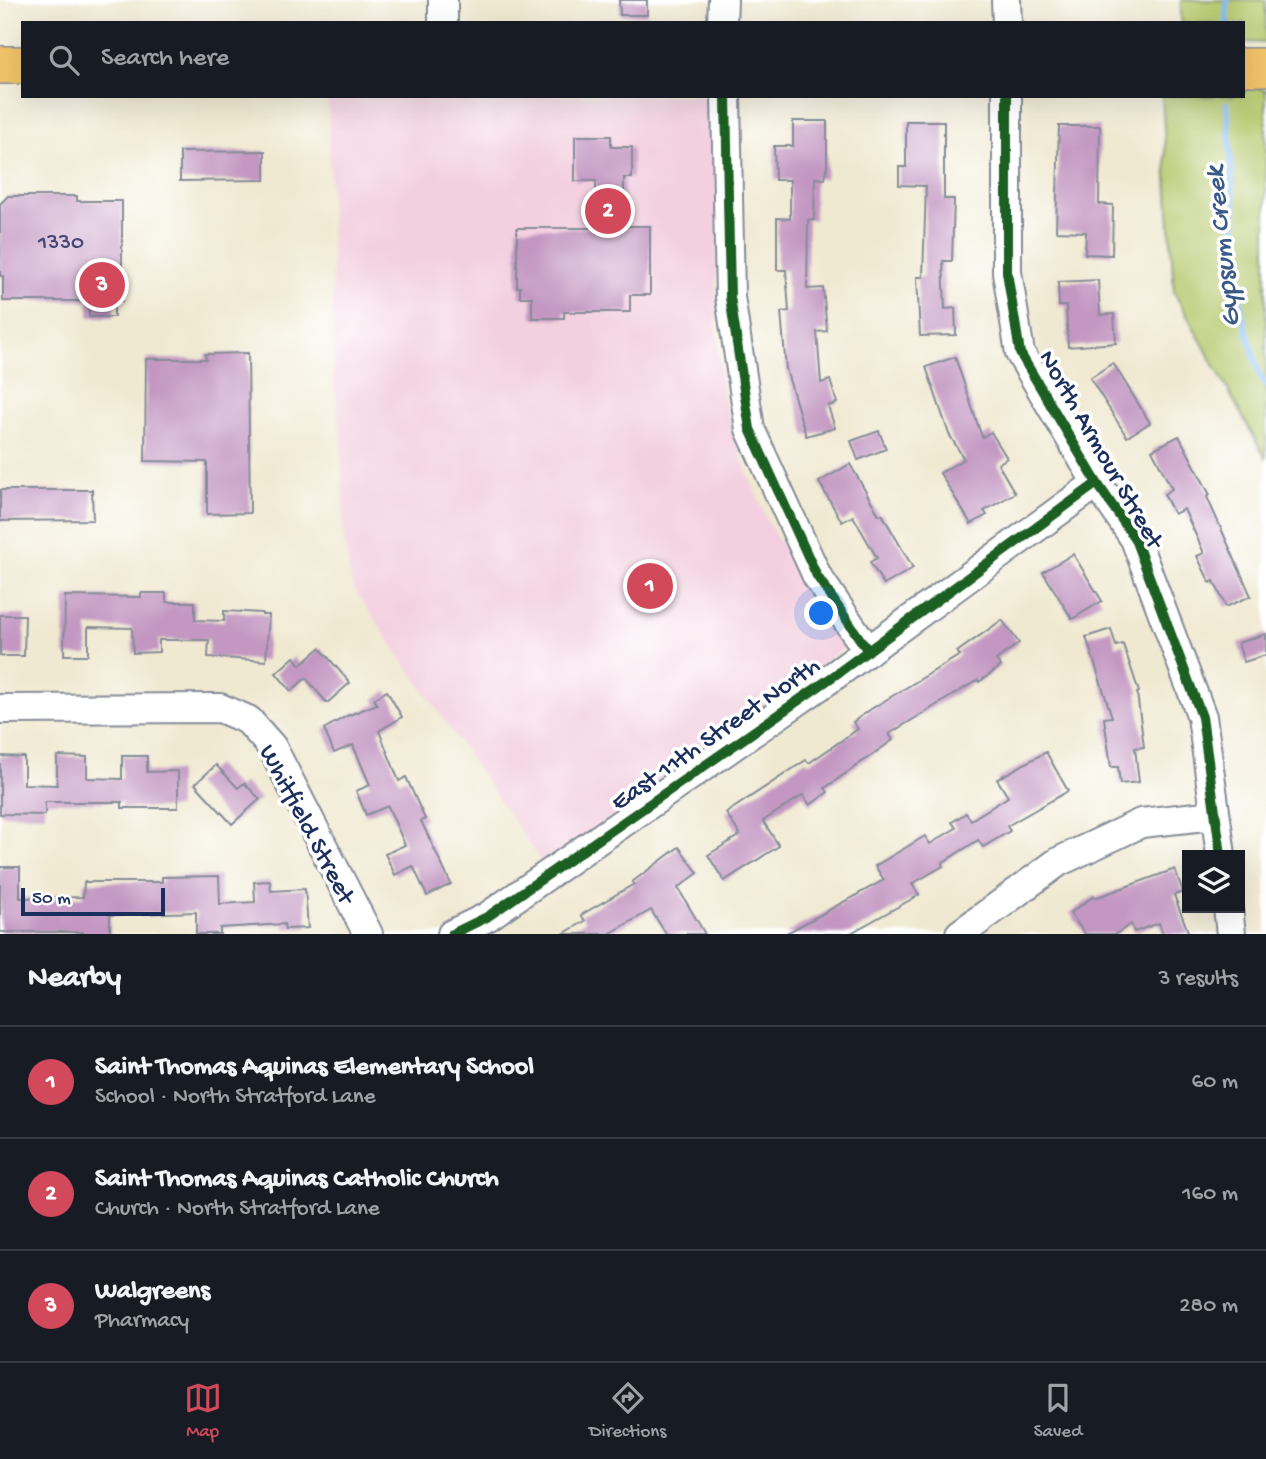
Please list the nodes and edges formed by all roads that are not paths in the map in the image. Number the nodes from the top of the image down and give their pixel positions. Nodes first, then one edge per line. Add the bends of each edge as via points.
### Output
1 (443, 0) edge
2 (723, 0) edge
3 (1006, 0) edge
4 (443, 21) edge
5 (722, 21) edge
6 (1007, 21) edge
7 (0, 65) edge
8 (21, 65) edge
9 (1245, 67) edge
10 (1266, 67) edge
11 (726, 98) edge
12 (1007, 98) edge
13 (1097, 483) junction
14 (868, 651) junction
15 (0, 709) edge
16 (1215, 815) junction
17 (1220, 850) edge
18 (1229, 913) edge
19 (368, 934) edge
20 (452, 934) edge
21 (960, 934) edge
22 (1231, 934) edge

1 - 4 street
2 - 5 street
3 - 6 street
7 - 8 main road
9 - 10 main road
11 - 14 street via 730,297 750,429 817,576
12 - 13 street, North Armour Street via 1007,272 1020,353
13 - 14 street, East 11th Street North
13 - 16 street, North Armour Street via 1135,539 1202,717
14 - 20 street, East 11th Street North via 487,917
15 - 19 street, Whitfield Street via 220,708 248,720 272,747
16 - 17 street, North Armour Street
16 - 21 street via 1141,823 1117,834 1058,862
18 - 22 street

